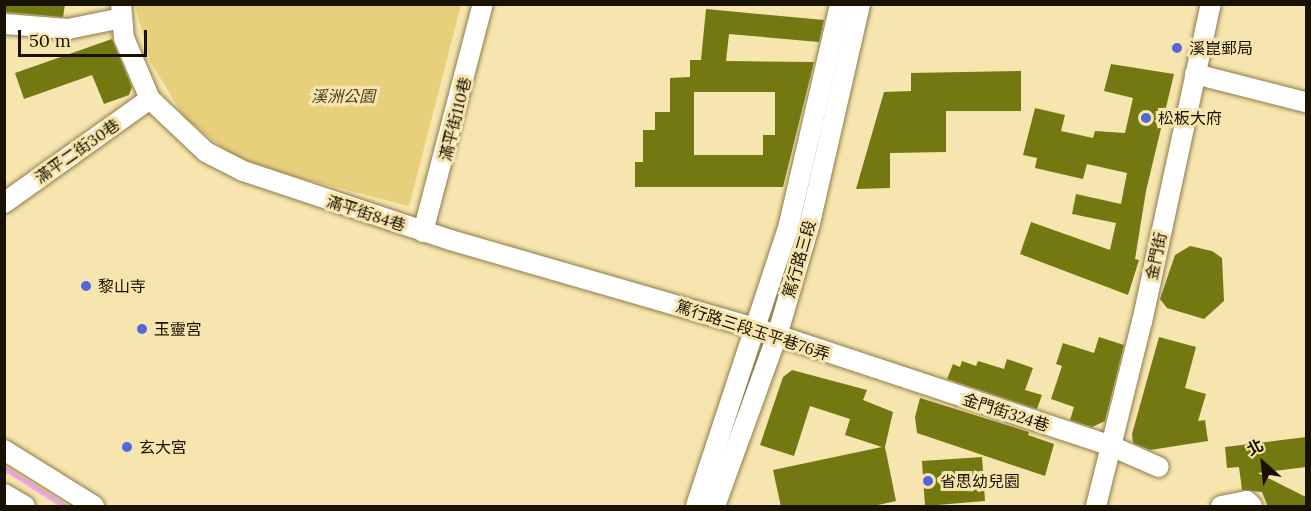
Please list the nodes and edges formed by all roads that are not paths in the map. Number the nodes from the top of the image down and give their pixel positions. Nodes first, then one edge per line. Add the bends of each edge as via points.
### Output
1 (483, 4) edge
2 (840, 4) edge
3 (860, 4) edge
4 (1211, 4) edge
5 (122, 11) edge
6 (4, 24) edge
7 (1195, 74) junction
8 (150, 99) junction
9 (1305, 102) edge
10 (4, 203) edge
11 (423, 232) junction
12 (605, 284) joint
13 (758, 329) junction
14 (777, 336) junction
15 (901, 378) joint
16 (1111, 446) junction
17 (4, 450) edge
18 (1159, 467) dead end
19 (4, 494) edge
20 (25, 507) edge
21 (94, 507) edge
22 (696, 507) edge
23 (715, 507) edge
24 (1096, 507) edge
25 (1221, 507) edge
26 (1252, 507) edge

1 - 11 street, 滿平街110巷
2 - 13 street, 篤行路三段 via 789,224
3 - 14 street, 篤行路三段 via 810,223
4 - 7 street, 金門街
5 - 6 street via 69,29
5 - 8 street via 124,38
7 - 9 street
7 - 16 street, 金門街
8 - 10 street, 滿平二街30巷
8 - 11 street, 滿平街84巷 via 206,152 243,171
11 - 12 street, 滿平街84巷
12 - 13 street, 篤行路三段玉平巷76弄
13 - 14 street, 篤行路三段玉平巷76弄
13 - 22 street, 篤行路三段
14 - 15 street, 篤行路三段玉平巷76弄
14 - 23 street, 篤行路三段
15 - 16 street, 金門街324巷
16 - 18 street, 金門街324巷
16 - 24 street, 金門街
17 - 21 street
19 - 20 street
25 - 26 street via 1247,501

